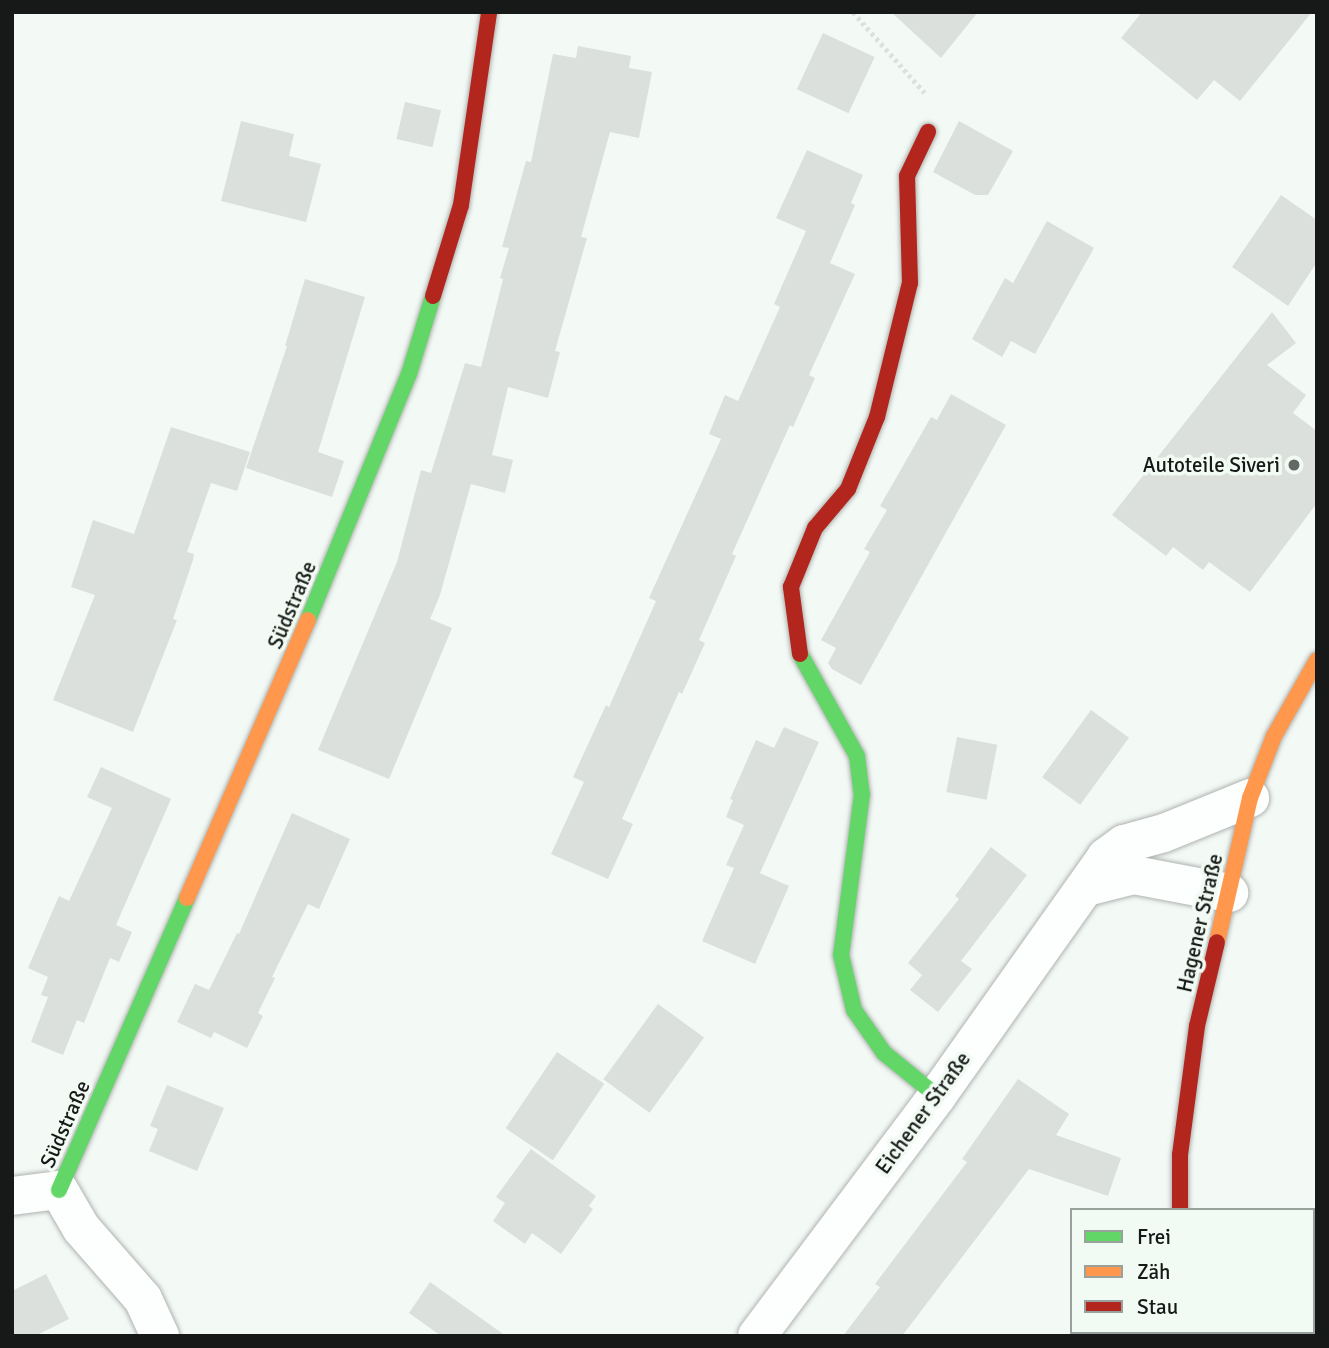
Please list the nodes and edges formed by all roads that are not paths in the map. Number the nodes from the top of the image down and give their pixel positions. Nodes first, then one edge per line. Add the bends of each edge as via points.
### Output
1 (489, 12) edge
2 (928, 132) road end
3 (1317, 660) edge
4 (1250, 798) junction
5 (1086, 887) junction
6 (1229, 893) junction
7 (937, 1096) junction
8 (59, 1190) junction
9 (12, 1196) edge
10 (1180, 1208) edge
11 (160, 1336) edge
12 (757, 1336) edge

1 - 8 street, Südstraße via 461,205 409,374 298,647
2 - 7 street via 907,176 910,283 877,417 848,489 815,528 791,587 801,659 857,756 862,794 841,955 854,1010 884,1053
3 - 4 street, Hagener Straße via 1274,736
4 - 5 street, Eichener Straße via 1124,844 1106,857
4 - 6 street, Hagener Straße
5 - 6 street via 1134,875
5 - 7 street, Eichener Straße
6 - 10 street, Hagener Straße via 1197,1026 1180,1155
7 - 12 street, Eichener Straße
8 - 9 street
8 - 11 street via 81,1228 143,1299

